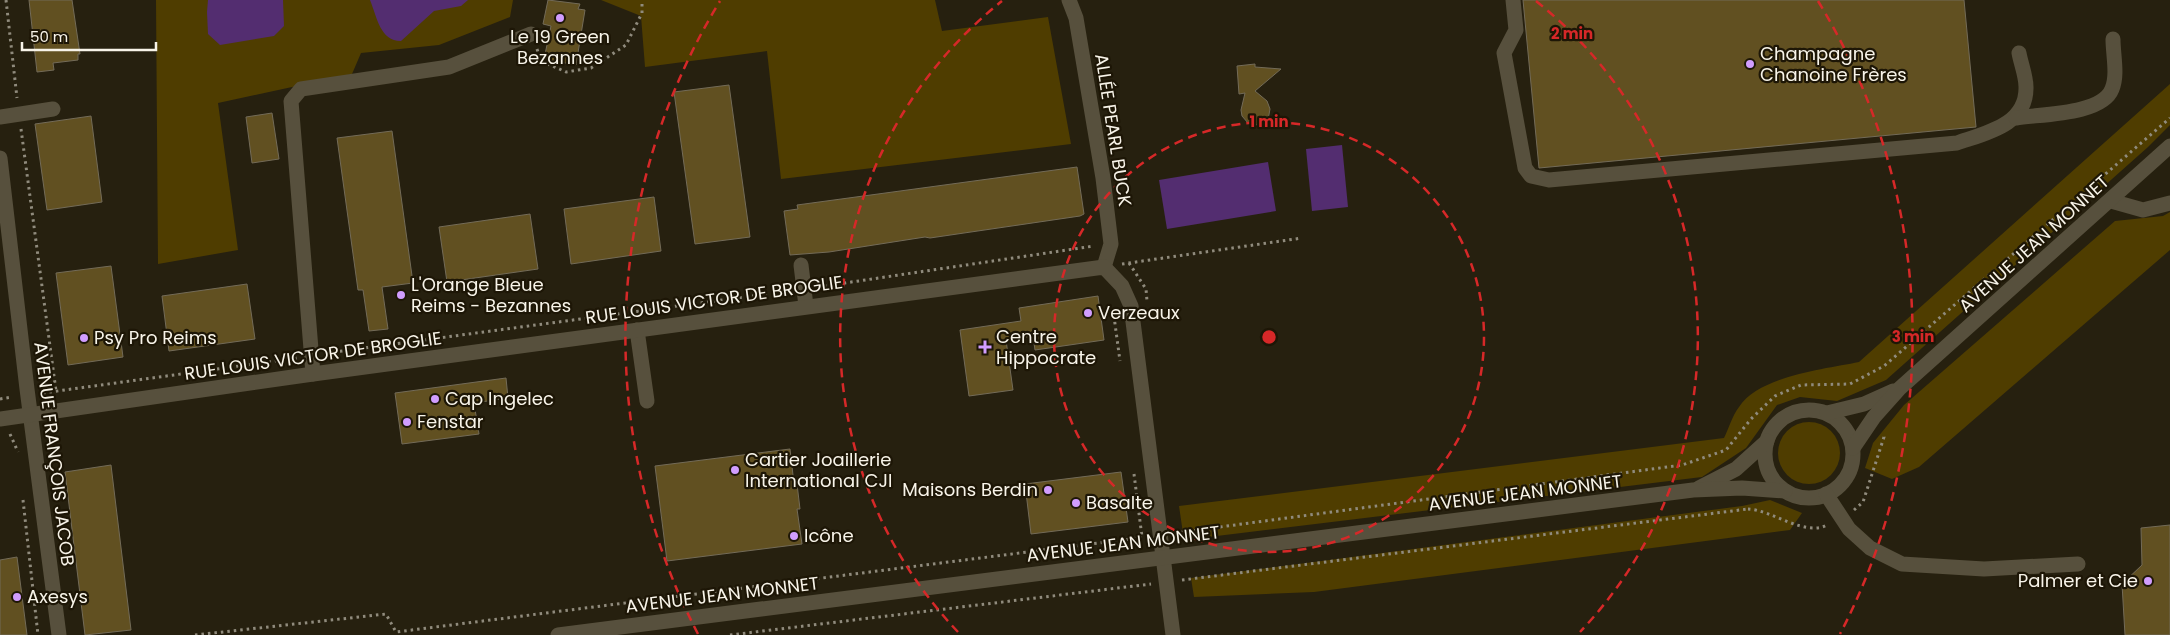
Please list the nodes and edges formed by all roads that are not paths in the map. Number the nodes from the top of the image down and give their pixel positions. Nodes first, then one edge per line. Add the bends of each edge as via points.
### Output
1 (1070, 0) edge
2 (1512, 0) edge
3 (531, 34) road end
4 (2112, 39) dead end
5 (2019, 53) dead end
6 (53, 110) dead end
7 (0, 117) edge
8 (2016, 118) junction
9 (2170, 146) edge
10 (0, 158) edge
11 (2110, 201) junction
12 (2170, 203) edge
13 (801, 265) dead end
14 (1104, 267) junction
15 (806, 306) junction
16 (637, 330) junction
17 (313, 374) junction
18 (1899, 389) junction
19 (646, 401) dead end
20 (1827, 413) junction
21 (30, 415) junction
22 (0, 419) edge
23 (1767, 441) junction
24 (1853, 448) junction
25 (1693, 490) junction
26 (1785, 491) junction
27 (1826, 494) junction
28 (1163, 558) junction
29 (2078, 564) dead end
30 (58, 635) edge
31 (558, 635) edge
32 (1173, 635) edge

1 - 14 street, ALLÉE PEARL BUCK via 1076,18 1103,178 1111,244
2 - 8 street via 1516,30 1504,54 1525,168 1531,176 1549,180 1957,143 1996,130
3 - 17 street via 449,68 301,89 291,101
4 - 8 street via 2114,75 2113,88 2108,96 2088,108
5 - 8 street via 2026,87 2023,108
6 - 7 street
9 - 11 street, AVENUE JEAN MONNET
10 - 21 street, AVENUE FRANÇOIS JACOB
11 - 12 street via 2143,210
11 - 18 street, AVENUE JEAN MONNET
13 - 15 street
14 - 15 street, RUE LOUIS VICTOR DE BROGLIE
14 - 28 street via 1122,286 1131,306
15 - 16 street, RUE LOUIS VICTOR DE BROGLIE
16 - 17 street, RUE LOUIS VICTOR DE BROGLIE
16 - 19 street
17 - 21 street, RUE LOUIS VICTOR DE BROGLIE
18 - 20 street, AVENUE JEAN MONNET via 1864,404
18 - 24 street, AVENUE JEAN MONNET
20 - 23 street via 1798,411 1784,418
20 - 24 street via 1849,434
21 - 22 street, RUE LOUIS VICTOR DE BROGLIE
21 - 30 street, AVENUE FRANÇOIS JACOB
23 - 25 street, AVENUE JEAN MONNET via 1736,469
23 - 26 street via 1768,469
24 - 27 street via 1847,476
25 - 26 street, AVENUE JEAN MONNET via 1742,488
25 - 28 street, AVENUE JEAN MONNET
26 - 27 street via 1812,498
27 - 29 street via 1849,529 1870,548 1902,564 1984,569
28 - 31 street, AVENUE JEAN MONNET
28 - 32 street

